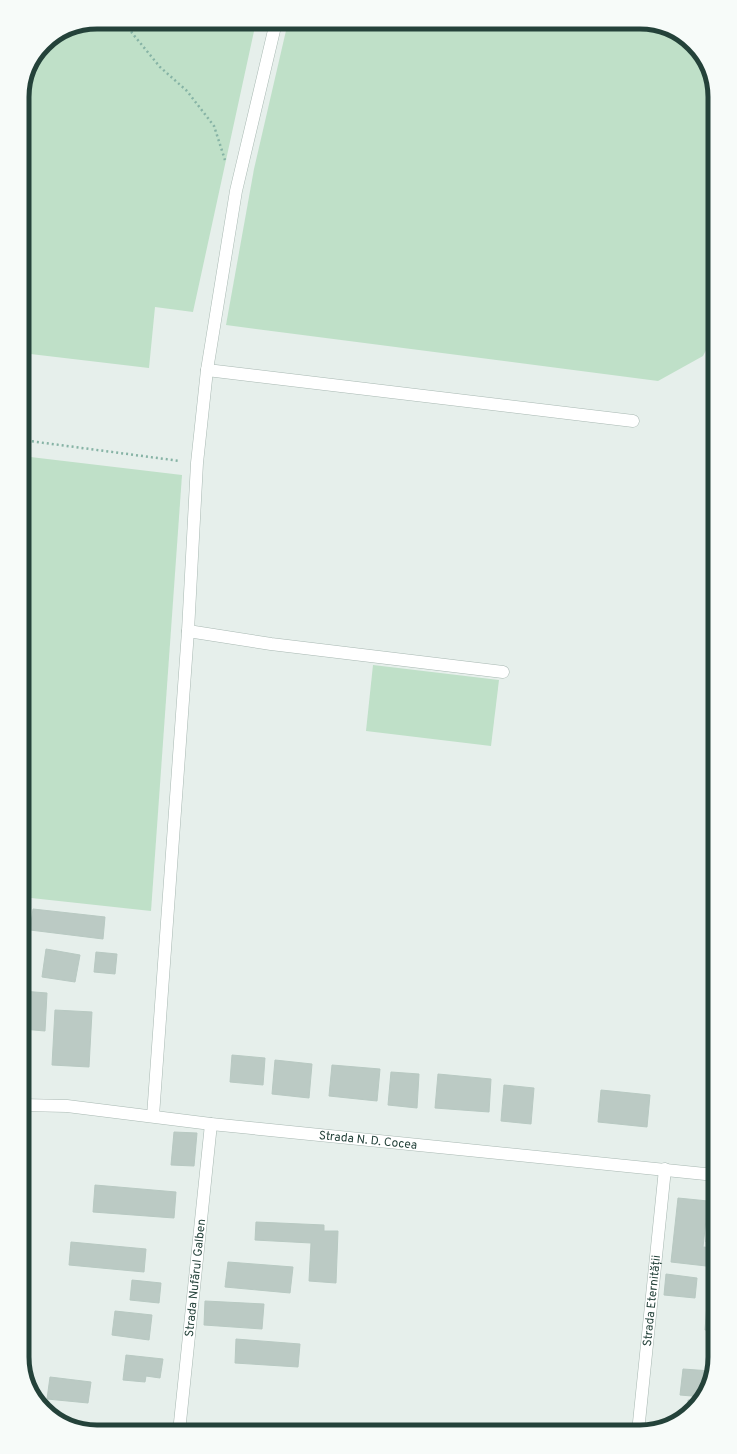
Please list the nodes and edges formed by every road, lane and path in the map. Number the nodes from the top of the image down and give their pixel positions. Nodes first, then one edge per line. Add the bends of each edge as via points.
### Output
1 (131, 29) edge
2 (274, 29) edge
3 (226, 162) dead end
4 (207, 370) junction
5 (633, 421) dead end
6 (29, 441) edge
7 (197, 463) junction
8 (188, 631) junction
9 (503, 672) dead end
10 (29, 1105) edge
11 (153, 1116) junction
12 (211, 1124) junction
13 (665, 1169) junction
14 (708, 1174) edge
15 (181, 1425) edge
16 (639, 1425) edge

1 - 3 path via 160,67 188,91 214,126
2 - 4 street via 236,191
4 - 5 street
4 - 7 street
6 - 7 path
7 - 8 street
8 - 9 street via 272,644
8 - 11 street
10 - 11 street, Strada N. D. Cocea via 67,1106
11 - 12 street, Strada N. D. Cocea
12 - 13 street, Strada N. D. Cocea
12 - 15 street, Strada Nufărul Galben
13 - 14 street, Strada N. D. Cocea
13 - 16 street, Strada Eternității

